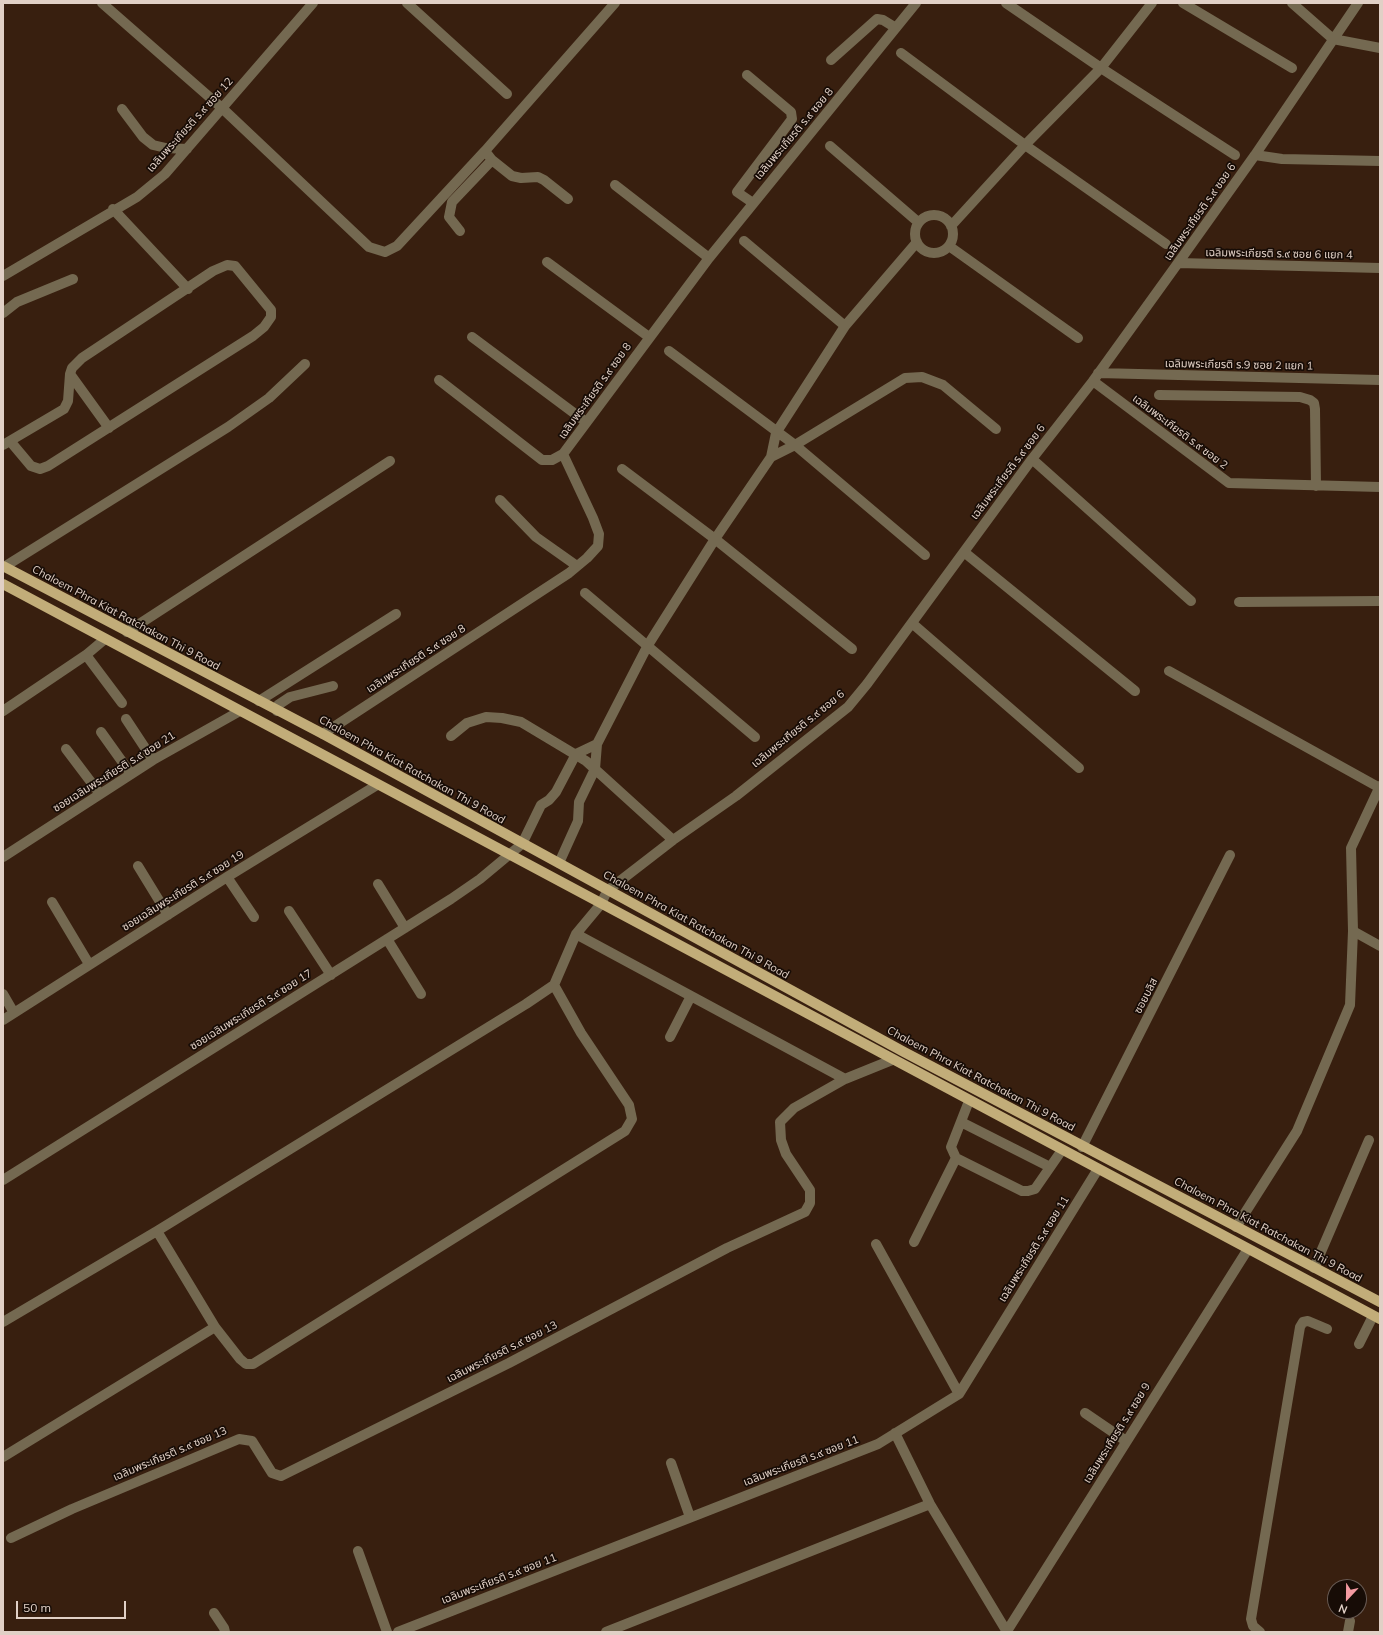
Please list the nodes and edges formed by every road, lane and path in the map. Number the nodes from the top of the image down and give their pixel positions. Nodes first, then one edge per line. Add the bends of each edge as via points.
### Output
1 (102, 3) edge
2 (313, 3) edge
3 (407, 3) edge
4 (916, 3) edge
5 (1006, 3) edge
6 (1152, 3) edge
7 (1183, 3) edge
8 (1292, 3) edge
9 (1358, 3) edge
10 (612, 4) edge
11 (896, 28) junction
12 (1333, 39) junction
13 (1380, 48) edge
14 (901, 53) dead end
15 (831, 60) dead end
16 (1101, 68) junction
17 (1292, 68) dead end
18 (747, 74) dead end
19 (507, 94) dead end
20 (223, 108) junction
21 (122, 109) dead end
22 (1026, 145) junction
23 (830, 146) dead end
24 (187, 149) junction
25 (485, 151) junction
26 (1235, 155) dead end
27 (1255, 155) junction
28 (492, 160) junction
29 (1380, 161) edge
30 (616, 185) dead end
31 (568, 199) dead end
32 (753, 203) junction
33 (113, 209) junction
34 (918, 222) junction
35 (952, 226) junction
36 (460, 230) dead end
37 (744, 241) dead end
38 (917, 242) junction
39 (1166, 244) dead end
40 (949, 246) junction
41 (709, 258) junction
42 (547, 262) dead end
43 (1178, 263) junction
44 (1380, 268) edge
45 (3, 276) edge
46 (73, 279) dead end
47 (188, 289) junction
48 (3, 313) edge
49 (845, 326) junction
50 (649, 337) junction
51 (472, 338) dead end
52 (1078, 338) dead end
53 (669, 351) dead end
54 (305, 364) dead end
55 (70, 374) junction
56 (1096, 377) junction
57 (439, 380) dead end
58 (1380, 380) edge
59 (1159, 395) dead end
60 (586, 422) junction
61 (108, 428) junction
62 (996, 429) dead end
63 (776, 433) junction
64 (7, 443) edge
65 (795, 446) junction
66 (563, 454) junction
67 (771, 458) junction
68 (1032, 459) junction
69 (390, 461) dead end
70 (622, 469) dead end
71 (1316, 486) junction
72 (1380, 487) edge
73 (500, 500) dead end
74 (715, 539) junction
75 (964, 552) junction
76 (925, 555) dead end
77 (4, 566) edge
78 (577, 566) junction
79 (3, 584) edge
80 (585, 593) dead end
81 (1380, 601) edge
82 (1191, 602) dead end
83 (1239, 602) dead end
84 (396, 614) dead end
85 (912, 624) junction
86 (127, 632) junction
87 (106, 639) junction
88 (648, 645) junction
89 (852, 649) dead end
90 (86, 655) junction
91 (1169, 671) dead end
92 (333, 686) dead end
93 (1134, 690) dead end
94 (258, 701) junction
95 (122, 703) dead end
96 (3, 711) edge
97 (240, 711) junction
98 (277, 711) junction
99 (126, 719) dead end
100 (101, 732) dead end
101 (323, 734) junction
102 (451, 736) dead end
103 (755, 737) dead end
104 (597, 744) junction
105 (66, 749) dead end
106 (576, 754) junction
107 (153, 760) junction
108 (1079, 768) dead end
109 (595, 769) junction
110 (131, 774) junction
111 (377, 785) junction
112 (1380, 787) edge
113 (100, 794) junction
114 (673, 840) junction
115 (522, 844) junction
116 (507, 855) junction
117 (1230, 855) dead end
118 (3, 857) edge
119 (559, 863) junction
120 (138, 866) dead end
121 (226, 877) junction
122 (378, 884) dead end
123 (607, 891) junction
124 (52, 902) dead end
125 (601, 904) junction
126 (289, 911) dead end
127 (168, 915) junction
128 (254, 917) dead end
129 (405, 928) junction
130 (1353, 931) junction
131 (576, 934) junction
132 (387, 939) junction
133 (1380, 946) edge
134 (89, 964) junction
135 (330, 975) junction
136 (554, 985) junction
137 (3, 994) edge
138 (421, 994) dead end
139 (691, 996) junction
140 (14, 1013) junction
141 (3, 1020) edge
142 (670, 1037) dead end
143 (892, 1060) junction
144 (845, 1079) junction
145 (975, 1090) junction
146 (969, 1101) junction
147 (961, 1122) junction
148 (1068, 1139) junction
149 (1369, 1140) dead end
150 (1082, 1147) junction
151 (1062, 1150) junction
152 (956, 1158) junction
153 (1050, 1167) junction
154 (1098, 1169) junction
155 (3, 1180) edge
156 (1236, 1227) junction
157 (157, 1231) junction
158 (1255, 1237) junction
159 (914, 1242) dead end
160 (876, 1244) dead end
161 (1248, 1249) junction
162 (1314, 1268) junction
163 (1380, 1303) edge
164 (1377, 1317) edge
165 (3, 1322) edge
166 (215, 1327) junction
167 (1327, 1329) dead end
168 (1358, 1344) dead end
169 (959, 1394) junction
170 (1085, 1413) dead end
171 (895, 1433) junction
172 (1126, 1441) junction
173 (3, 1457) edge
174 (671, 1463) dead end
175 (930, 1504) junction
176 (690, 1518) junction
177 (11, 1538) dead end
178 (358, 1551) dead end
179 (214, 1613) dead end
180 (1350, 1621) dead end
181 (225, 1632) edge
182 (386, 1632) edge
183 (398, 1632) edge
184 (606, 1632) edge
185 (1006, 1632) edge
186 (1260, 1632) edge
187 (1348, 1632) edge

1 - 20 street
2 - 20 street, เฉลิมพระเกียรติ ร.๙ ซอย 12
3 - 19 street
4 - 11 street, เฉลิมพระเกียรติ ร.๙ ซอย 8
5 - 16 street
6 - 16 street
7 - 17 street
8 - 12 street
9 - 12 street, เฉลิมพระเกียรติ ร.๙ ซอย 6
10 - 25 street
11 - 15 street via 877,19
11 - 32 street, เฉลิมพระเกียรติ ร.๙ ซอย 8
12 - 13 street
12 - 27 street, เฉลิมพระเกียรติ ร.๙ ซอย 6
14 - 22 street
16 - 22 street
16 - 26 street
18 - 32 street via 791,112 792,119 738,192
20 - 24 street, เฉลิมพระเกียรติ ร.๙ ซอย 12
20 - 25 street via 369,247 385,252 397,246
21 - 24 street via 143,137 153,145
22 - 35 street
22 - 39 street
23 - 34 street
24 - 33 street, เฉลิมพระเกียรติ ร.๙ ซอย 12 via 165,174 137,196
25 - 28 street
27 - 29 street via 1282,159
27 - 43 street, เฉลิมพระเกียรติ ร.๙ ซอย 6
28 - 31 street via 512,176 538,177 544,180
28 - 36 street via 452,202 450,217
30 - 41 street
32 - 41 street, เฉลิมพระเกียรติ ร.๙ ซอย 8
33 - 45 street, เฉลิมพระเกียรติ ร.๙ ซอย 12
33 - 47 street
34 - 35 street via 926,216 936,214 945,218
34 - 38 street via 915,232
35 - 40 street via 953,236
37 - 49 street
38 - 40 street via 923,250 932,253 941,252
38 - 49 street
40 - 52 street
41 - 50 street, เฉลิมพระเกียรติ ร.๙ ซอย 8
42 - 50 street
43 - 44 street, เฉลิมพระเกียรติ ร.๙ ซอย 6 แยก 4
43 - 56 street, เฉลิมพระเกียรติ ร.๙ ซอย 6
46 - 48 street via 18,302
47 - 55 street via 82,358
47 - 61 street via 227,264 235,266 271,310 270,317 264,327 253,336
49 - 63 street
50 - 60 street, เฉลิมพระเกียรติ ร.๙ ซอย 8
51 - 60 street
53 - 63 street
54 - 77 street via 270,398 228,427
55 - 61 street
55 - 64 street via 68,401 64,409
56 - 58 street, เฉลิมพระเกียรติ ร.9 ซอย 2 แยก 1
56 - 68 street, เฉลิมพระเกียรติ ร.๙ ซอย 6
56 - 71 street, เฉลิมพระเกียรติ ร.๙ ซอย 2 via 1229,482
57 - 66 street via 542,460 552,460
59 - 71 street via 1300,397 1310,400 1314,403 1315,409
60 - 66 street, เฉลิมพระเกียรติ ร.๙ ซอย 8
61 - 64 street via 58,461 40,469 31,466
62 - 65 street via 943,385 922,377 905,378
63 - 65 street
63 - 67 street
65 - 67 street
65 - 76 street
66 - 78 street, เฉลิมพระเกียรติ ร.๙ ซอย 8 via 599,534 598,546
67 - 74 street
68 - 75 street, เฉลิมพระเกียรติ ร.๙ ซอย 6
68 - 82 street
69 - 86 street
70 - 74 street
71 - 72 street, เฉลิมพระเกียรติ ร.๙ ซอย 2
73 - 78 street via 536,537
74 - 88 street
74 - 89 street
75 - 85 street, เฉลิมพระเกียรติ ร.๙ ซอย 6
75 - 93 street
77 - 86 main road, Chaloem Phra Kiat Ratchakan Thi 9 Road
78 - 101 street, เฉลิมพระเกียรติ ร.๙ ซอย 8 via 478,634
79 - 87 main road
80 - 88 street
81 - 83 street
84 - 94 street
85 - 108 street
85 - 114 street, เฉลิมพระเกียรติ ร.๙ ซอย 6 via 848,707 736,796
86 - 94 main road, Chaloem Phra Kiat Ratchakan Thi 9 Road
87 - 90 street
87 - 97 main road
88 - 103 street
88 - 104 street
90 - 95 street
90 - 96 street
91 - 112 street
92 - 98 street via 290,697 278,705
94 - 98 main road, Chaloem Phra Kiat Ratchakan Thi 9 Road
97 - 107 street, ซอยเฉลิมพระเกียรติ ร.๙ ซอย 21
97 - 111 main road
98 - 101 main road, Chaloem Phra Kiat Ratchakan Thi 9 Road
99 - 107 street
100 - 110 street
101 - 115 main road, Chaloem Phra Kiat Ratchakan Thi 9 Road
102 - 106 street via 467,723 486,717 502,718 521,722
104 - 106 street
104 - 109 street
105 - 113 street
106 - 109 street
106 - 115 street via 556,792 541,804
107 - 110 street, ซอยเฉลิมพระเกียรติ ร.๙ ซอย 21
109 - 114 street
109 - 119 street via 579,802 578,821
110 - 113 street, ซอยเฉลิมพระเกียรติ ร.๙ ซอย 21
111 - 116 main road
111 - 121 street, ซอยเฉลิมพระเกียรติ ร.๙ ซอย 19
112 - 130 street via 1351,848
113 - 118 street, ซอยเฉลิมพระเกียรติ ร.๙ ซอย 21
114 - 123 street, เฉลิมพระเกียรติ ร.๙ ซอย 6
115 - 116 street, ซอยเฉลิมพระเกียรติ ร.๙ ซอย 17
115 - 119 main road, Chaloem Phra Kiat Ratchakan Thi 9 Road
116 - 125 main road
116 - 129 street, ซอยเฉลิมพระเกียรติ ร.๙ ซอย 17 via 468,887
117 - 150 street, ซอยบลิส
119 - 123 main road, Chaloem Phra Kiat Ratchakan Thi 9 Road
120 - 127 street
121 - 127 street, ซอยเฉลิมพระเกียรติ ร.๙ ซอย 19
121 - 128 street
122 - 129 street
123 - 125 street
123 - 145 main road, Chaloem Phra Kiat Ratchakan Thi 9 Road
124 - 134 street
125 - 131 street
125 - 143 main road
126 - 135 street
127 - 134 street, ซอยเฉลิมพระเกียรติ ร.๙ ซอย 19
129 - 132 street, ซอยเฉลิมพระเกียรติ ร.๙ ซอย 17
130 - 133 street
130 - 156 street via 1350,1005 1297,1131
131 - 136 street
131 - 139 street
132 - 135 street, ซอยเฉลิมพระเกียรติ ร.๙ ซอย 17
132 - 138 street
134 - 140 street, ซอยเฉลิมพระเกียรติ ร.๙ ซอย 19
135 - 155 street, ซอยเฉลิมพระเกียรติ ร.๙ ซอย 17
136 - 157 street
136 - 166 street via 581,1033 629,1106 632,1119 625,1131 253,1364 246,1364 240,1359
137 - 140 street
139 - 142 street
139 - 144 street
140 - 141 street, ซอยเฉลิมพระเกียรติ ร.๙ ซอย 19
143 - 144 street, เฉลิมพระเกียรติ ร.๙ ซอย 13
143 - 146 main road
144 - 177 street, เฉลิมพระเกียรติ ร.๙ ซอย 13 via 794,1108 780,1122 781,1140 786,1154 810,1190 810,1203 805,1212 727,1248 509,1362 281,1476 269,1470 252,1441 238,1439 72,1509
145 - 146 main road
145 - 148 main road, Chaloem Phra Kiat Ratchakan Thi 9 Road
146 - 147 street
146 - 151 main road
147 - 152 street via 951,1147
147 - 153 street
148 - 150 main road, Chaloem Phra Kiat Ratchakan Thi 9 Road
148 - 151 main road
149 - 162 street
150 - 156 main road, Chaloem Phra Kiat Ratchakan Thi 9 Road
151 - 153 street
151 - 154 main road
152 - 153 street via 1022,1192 1035,1189
152 - 159 street
154 - 161 main road
154 - 169 street, เฉลิมพระเกียรติ ร.๙ ซอย 11
156 - 158 main road, Chaloem Phra Kiat Ratchakan Thi 9 Road
157 - 165 street
157 - 166 street
158 - 161 main road
158 - 162 main road, Chaloem Phra Kiat Ratchakan Thi 9 Road
160 - 169 street
161 - 164 main road
161 - 172 street, เฉลิมพระเกียรติ ร.๙ ซอย 9
162 - 163 main road, Chaloem Phra Kiat Ratchakan Thi 9 Road
163 - 164 main road
164 - 168 street
166 - 173 street
167 - 186 street via 1308,1321 1303,1322 1300,1328 1251,1619 1253,1626
169 - 171 street, เฉลิมพระเกียรติ ร.๙ ซอย 11
170 - 172 street
171 - 175 street
171 - 176 street, เฉลิมพระเกียรติ ร.๙ ซอย 11 via 878,1444
172 - 185 street, เฉลิมพระเกียรติ ร.๙ ซอย 9
174 - 176 street
175 - 184 street
175 - 185 street
176 - 183 street, เฉลิมพระเกียรติ ร.๙ ซอย 11
178 - 182 street
179 - 181 street
180 - 187 street

